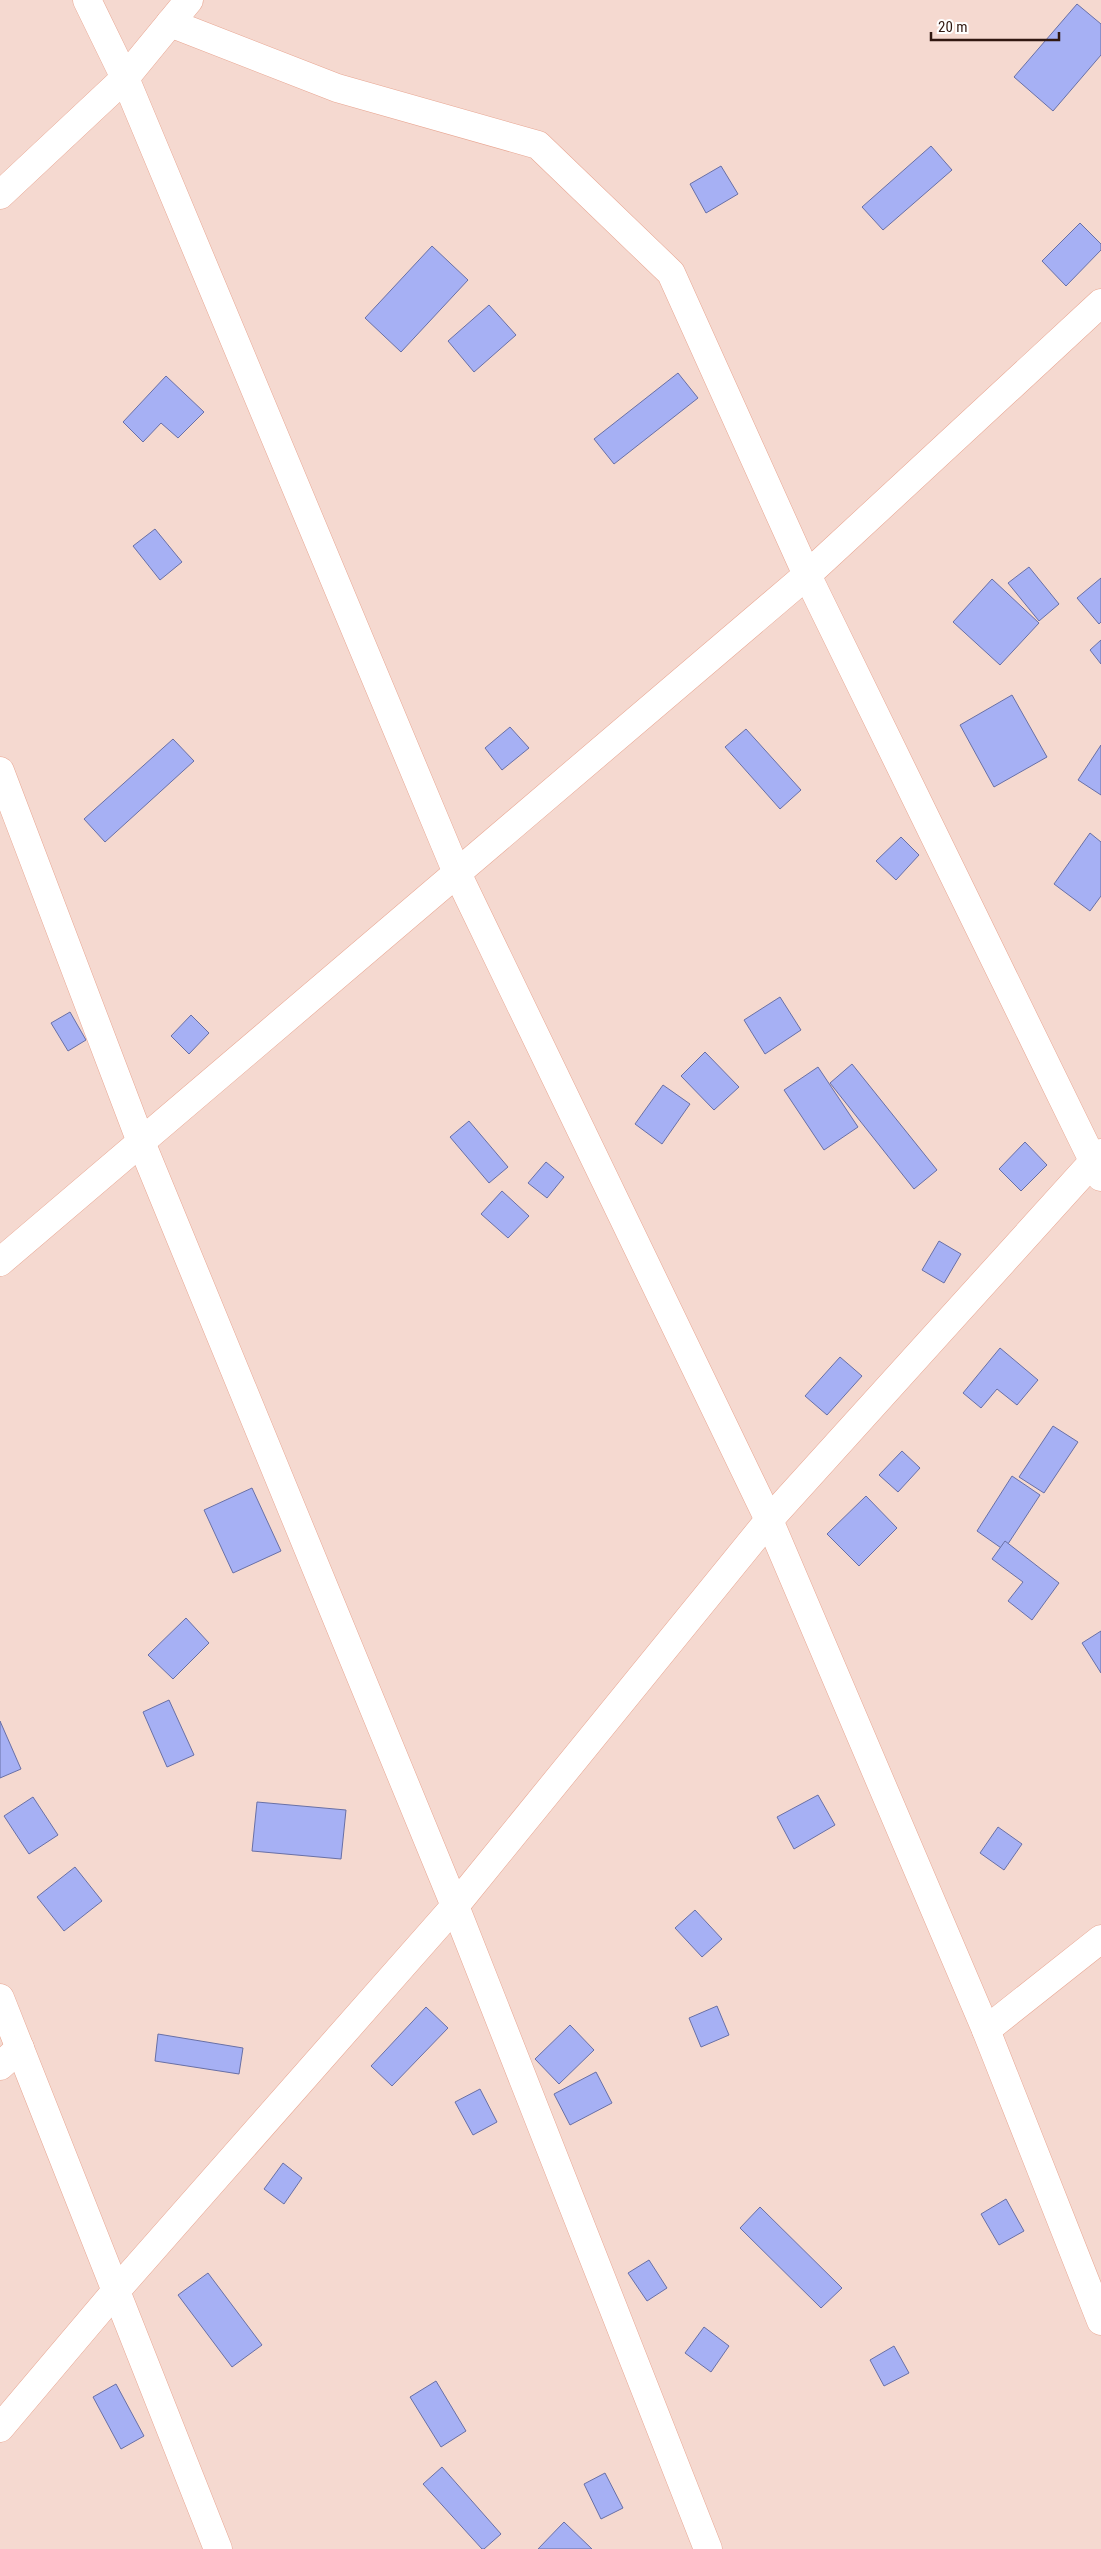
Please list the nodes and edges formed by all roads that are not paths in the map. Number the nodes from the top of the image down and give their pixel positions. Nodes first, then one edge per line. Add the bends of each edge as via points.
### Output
1 (87, 0) edge
2 (189, 0) edge
3 (170, 23) junction
4 (125, 78) junction
5 (0, 195) edge
6 (1101, 302) edge
7 (807, 575) junction
8 (0, 772) edge
9 (457, 873) junction
10 (141, 1142) junction
11 (1098, 1164) edge
12 (0, 1262) edge
13 (769, 1520) junction
14 (455, 1906) junction
15 (1101, 1939) edge
16 (0, 1998) edge
17 (986, 2030) junction
18 (20, 2048) junction
19 (0, 2066) edge
20 (115, 2292) junction
21 (1101, 2321) edge
22 (0, 2428) edge
23 (218, 2549) edge
24 (708, 2549) edge

1 - 4 street
2 - 3 street
3 - 4 street
3 - 7 street via 337,88 538,145 671,273
4 - 5 street
4 - 9 street
6 - 7 street
7 - 9 street
7 - 11 street
8 - 10 street
9 - 10 street
9 - 13 street
10 - 12 street
10 - 14 street
11 - 13 street
13 - 14 street
13 - 17 street
14 - 20 street
14 - 24 street
15 - 17 street
16 - 18 street
17 - 21 street
18 - 19 street
18 - 20 street
20 - 22 street
20 - 23 street

